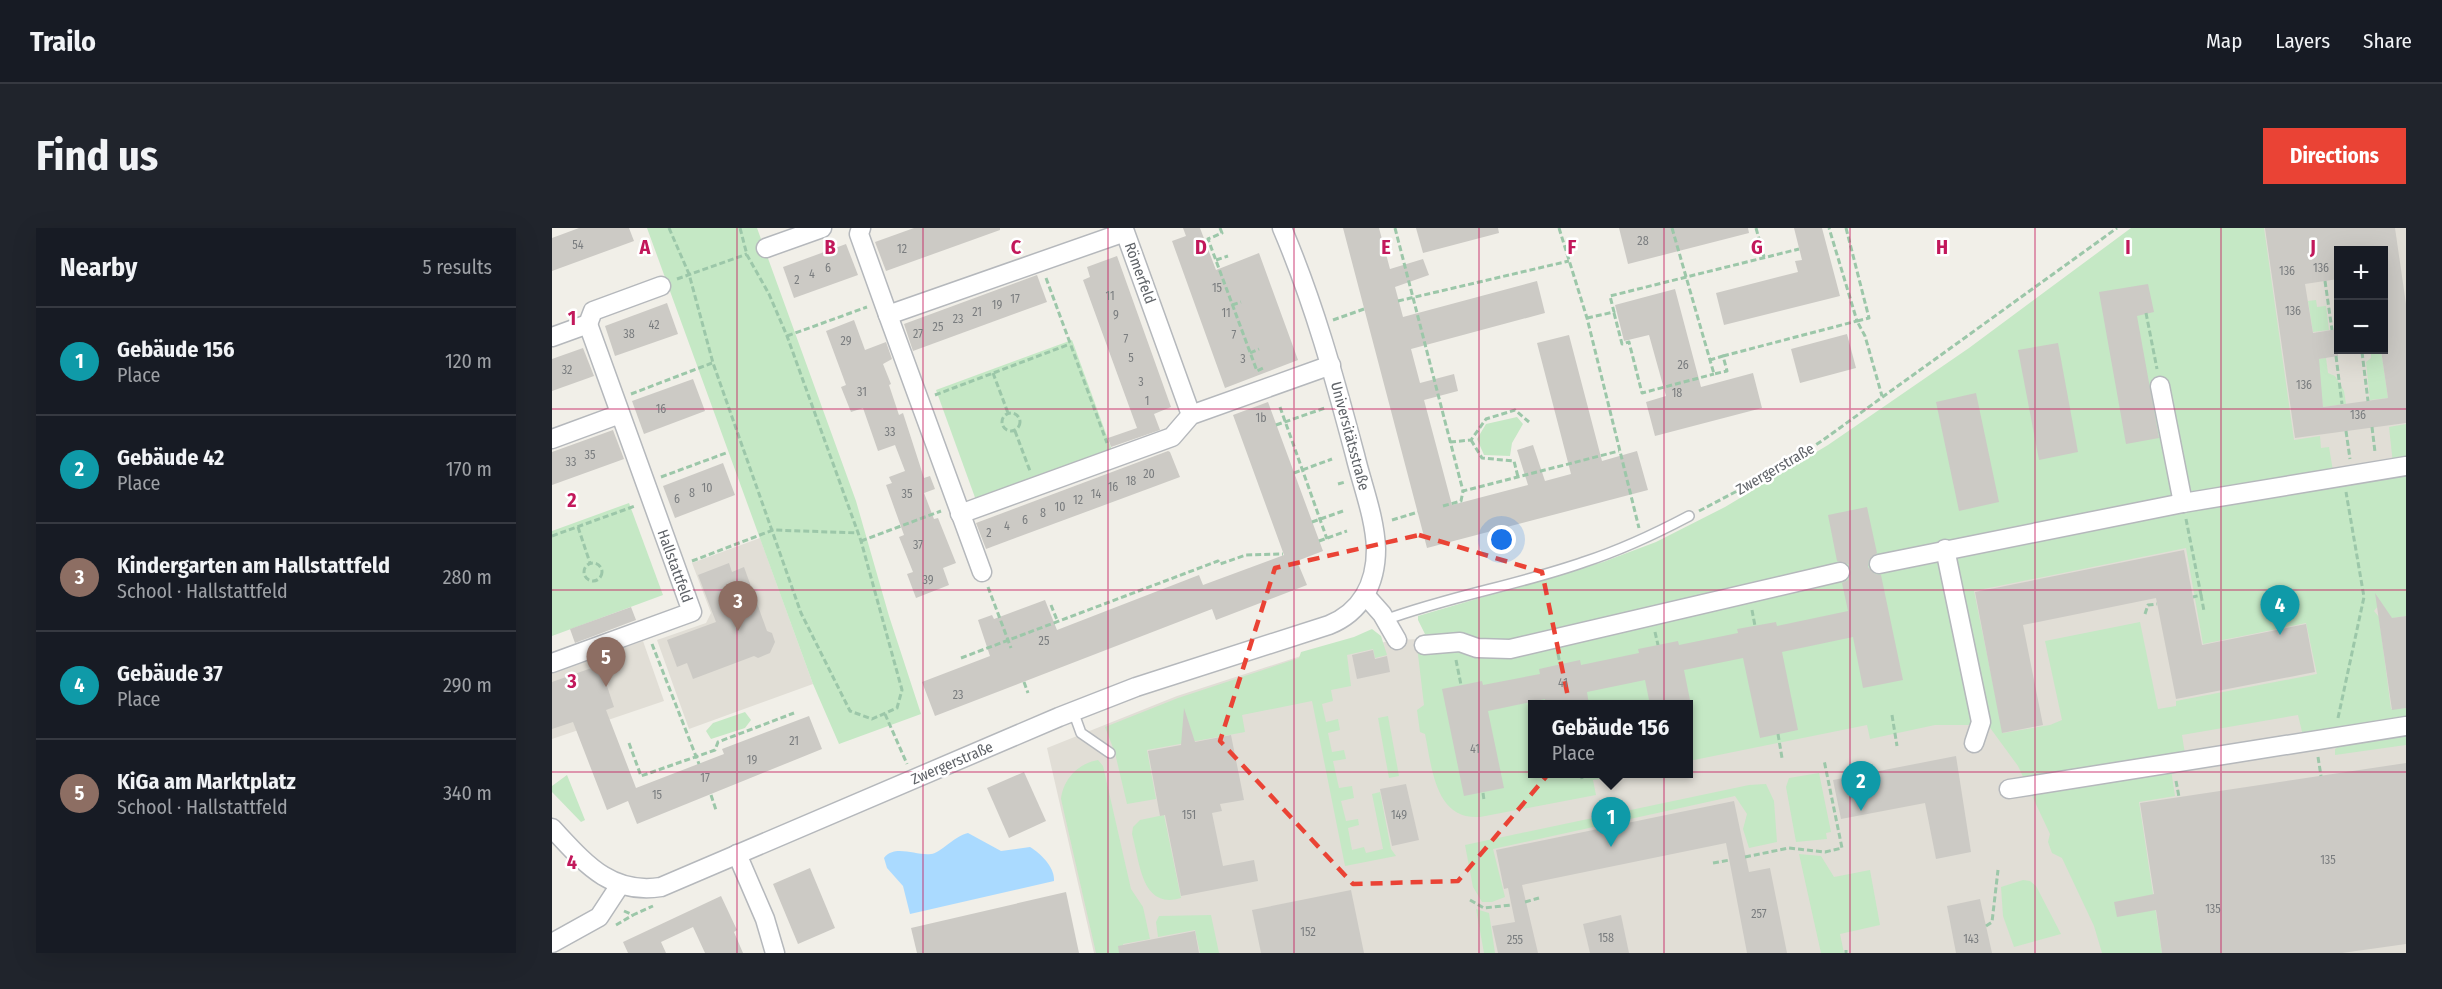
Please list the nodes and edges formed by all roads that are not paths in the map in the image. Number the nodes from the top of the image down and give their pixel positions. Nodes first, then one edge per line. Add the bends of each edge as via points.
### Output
1 (822, 228) edge
2 (861, 228) edge
3 (1282, 228) edge
4 (766, 248) road end
5 (661, 286) dead end
6 (886, 308) junction
7 (588, 324) junction
8 (552, 337) edge
9 (1331, 364) junction
10 (2160, 386) road end
11 (618, 407) junction
12 (1191, 415) junction
13 (552, 439) edge
14 (2406, 466) edge
15 (2183, 503) junction
16 (958, 510) junction
17 (1689, 516) road end
18 (1945, 549) junction
19 (1879, 564) dead end
20 (982, 572) road end
21 (1840, 572) dead end
22 (1366, 596) junction
23 (1385, 620) junction
24 (1397, 640) dead end
25 (1424, 645) dead end
26 (552, 663) edge
27 (1073, 711) junction
28 (2406, 726) edge
29 (1974, 743) dead end
30 (1110, 753) dead end
31 (2009, 789) dead end
32 (552, 828) edge
33 (736, 854) junction
34 (620, 885) junction
35 (552, 943) edge
36 (775, 953) edge

1 - 4 street
2 - 6 street via 859,234
3 - 9 street, Universitätsstraße via 1320,324
5 - 7 street via 593,311
6 - 12 street, Römerfeld via 1125,232
6 - 16 street
7 - 8 street
7 - 11 street, Hallstattfeld
9 - 12 street
9 - 22 street, Universitätsstraße via 1376,548
10 - 15 street
11 - 13 street
11 - 26 street, Hallstattfeld via 692,612
12 - 16 street via 1172,438 1036,487
14 - 15 street
15 - 18 street
16 - 20 street
17 - 23 lane via 1583,563
18 - 19 street
18 - 29 street via 1981,722
21 - 25 street via 1510,649 1477,648 1460,642
22 - 23 street
22 - 27 street, Zwergerstraße via 1350,613 1329,625
23 - 24 street
27 - 30 lane via 1082,733
27 - 33 street, Zwergerstraße
28 - 31 street
32 - 34 street via 593,869
33 - 34 street, Zwergerstraße via 661,887
33 - 36 street via 765,919
34 - 35 street via 599,917

